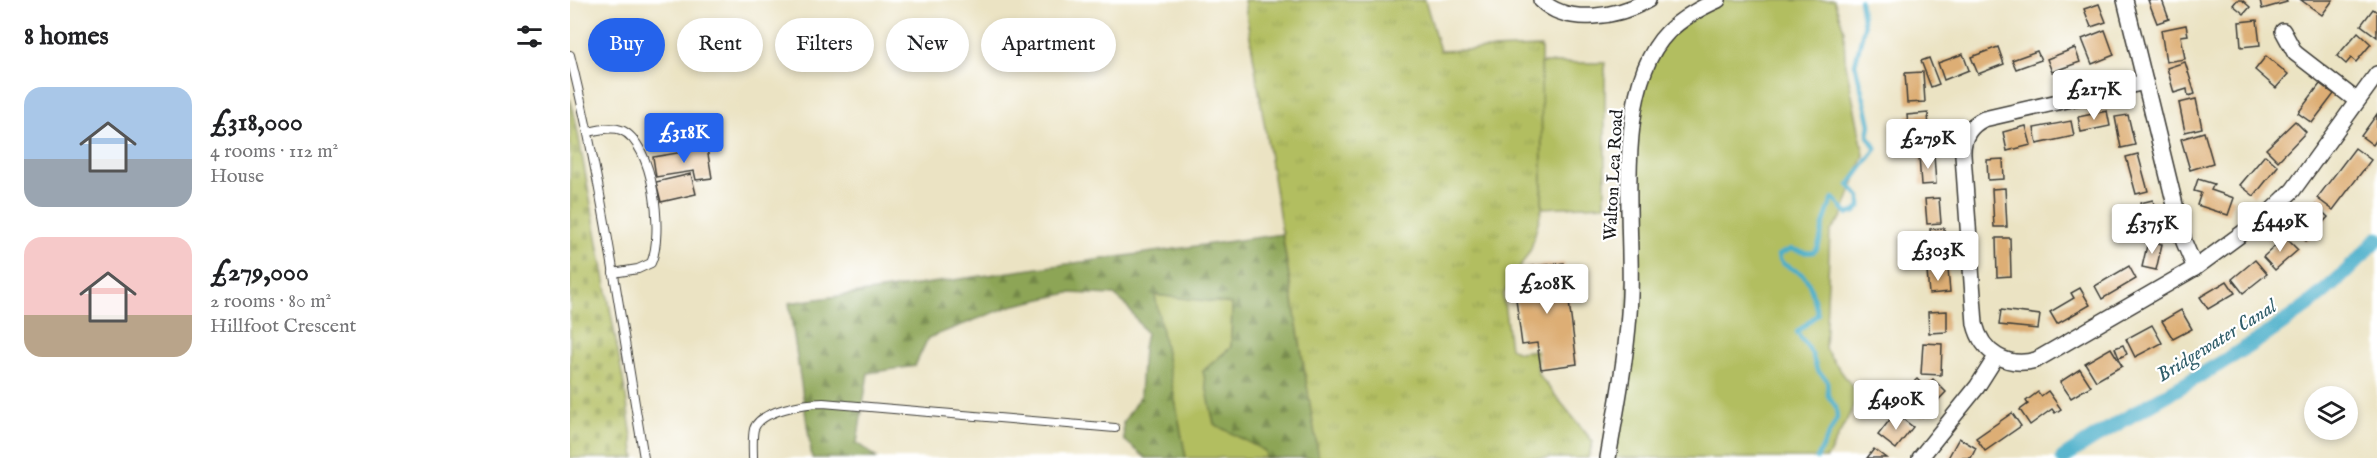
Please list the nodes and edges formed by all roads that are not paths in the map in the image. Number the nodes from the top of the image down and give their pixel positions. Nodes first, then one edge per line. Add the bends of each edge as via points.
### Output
1 (1541, 0) edge
2 (1648, 0) edge
3 (1718, 0) edge
4 (2125, 0) edge
5 (2283, 31) dead end
6 (570, 55) edge
7 (2377, 74) edge
8 (2145, 82) junction
9 (2356, 100) junction
10 (588, 132) junction
11 (2195, 268) junction
12 (613, 273) junction
13 (1996, 357) junction
14 (1115, 428) dead end
15 (644, 458) edge
16 (753, 458) edge
17 (1608, 458) edge
18 (1920, 458) edge

1 - 2 street via 1557,13 1582,15 1619,12
3 - 17 street, Walton Lea Road via 1683,18 1667,33 1638,90 1628,195 1629,307
4 - 8 street
5 - 9 street via 2295,53
6 - 10 lane
7 - 9 street
8 - 11 street via 2184,242
8 - 13 street via 1984,119 1966,134 1963,155 1975,324 1981,340
9 - 11 street via 2283,201
10 - 12 lane
10 - 12 lane via 620,129 636,141 653,196 657,235 651,263
11 - 13 street via 2036,360 2020,363
12 - 15 lane
13 - 18 street
14 - 16 lane via 808,403 787,408 757,424

